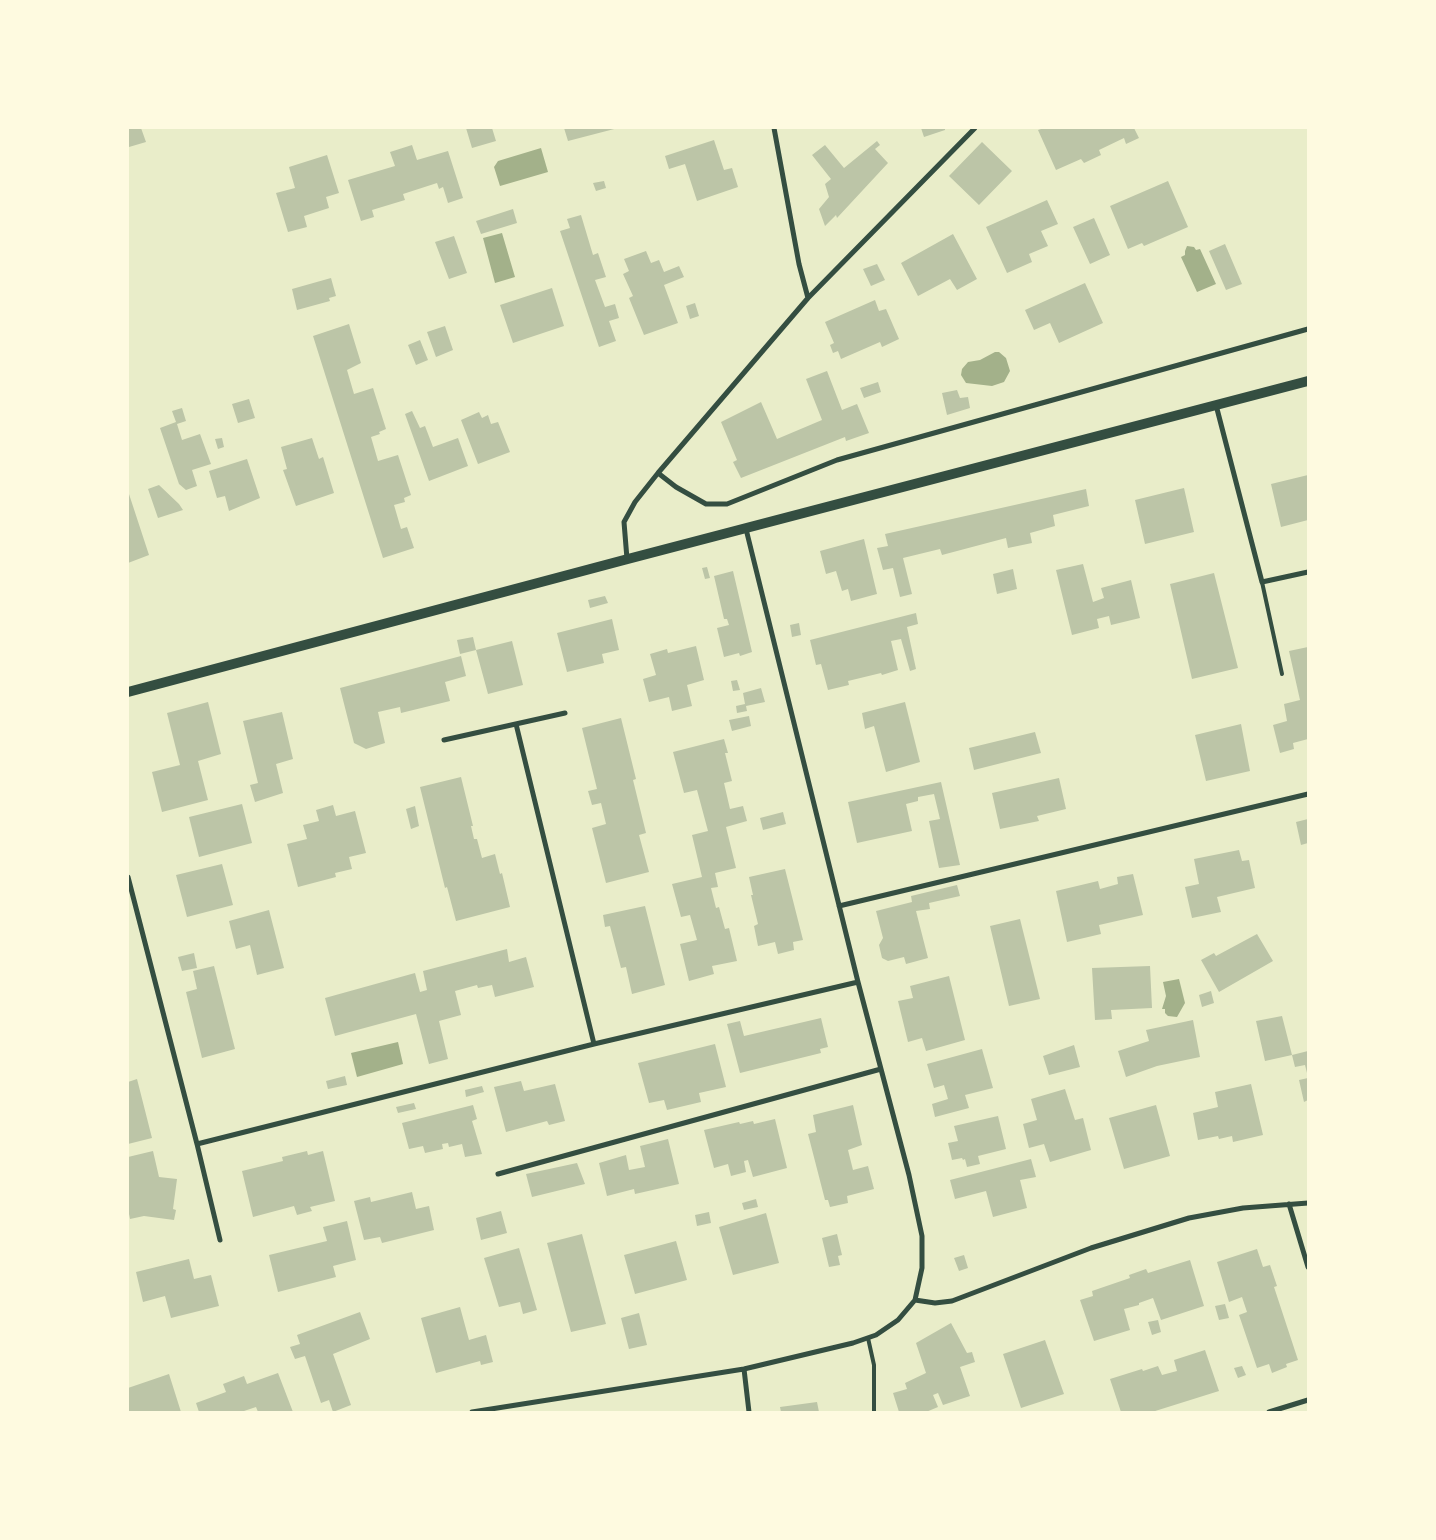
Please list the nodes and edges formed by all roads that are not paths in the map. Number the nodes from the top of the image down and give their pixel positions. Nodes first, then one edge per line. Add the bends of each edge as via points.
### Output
1 (774, 128) edge
2 (975, 128) edge
3 (808, 298) junction
4 (1308, 329) edge
5 (1308, 381) edge
6 (1216, 405) junction
7 (658, 473) junction
8 (746, 529) junction
9 (627, 559) junction
10 (1308, 572) edge
11 (1262, 582) junction
12 (1282, 674) dead end
13 (128, 692) edge
14 (565, 713) dead end
15 (516, 724) junction
16 (444, 740) dead end
17 (1308, 794) edge
18 (128, 876) edge
19 (839, 906) junction
20 (858, 982) junction
21 (594, 1044) junction
22 (881, 1069) junction
23 (197, 1144) junction
24 (498, 1174) dead end
25 (1308, 1203) edge
26 (1289, 1204) junction
27 (220, 1240) dead end
28 (1308, 1267) edge
29 (915, 1300) junction
30 (868, 1338) junction
31 (744, 1369) junction
32 (1308, 1400) edge
33 (472, 1412) edge
34 (749, 1412) edge
35 (874, 1412) edge
36 (1269, 1412) edge

1 - 3 street
2 - 3 street
3 - 7 street
4 - 7 street via 837,460 727,504 706,504
5 - 6 main road
6 - 8 main road
6 - 11 street
7 - 9 street via 624,522
8 - 9 main road
8 - 19 street
9 - 13 main road
10 - 11 street
11 - 12 lane
14 - 15 street
15 - 16 street
15 - 21 street
17 - 19 street
18 - 23 street
19 - 20 street
20 - 21 street
20 - 22 street
21 - 23 street
22 - 24 street
22 - 29 street via 922,1236 922,1268
23 - 27 street
25 - 26 street
26 - 28 street
26 - 29 street via 1189,1218 1090,1248 952,1301
29 - 30 street via 898,1320
30 - 31 street
30 - 35 lane via 874,1364
31 - 33 street
31 - 34 street
32 - 36 street

